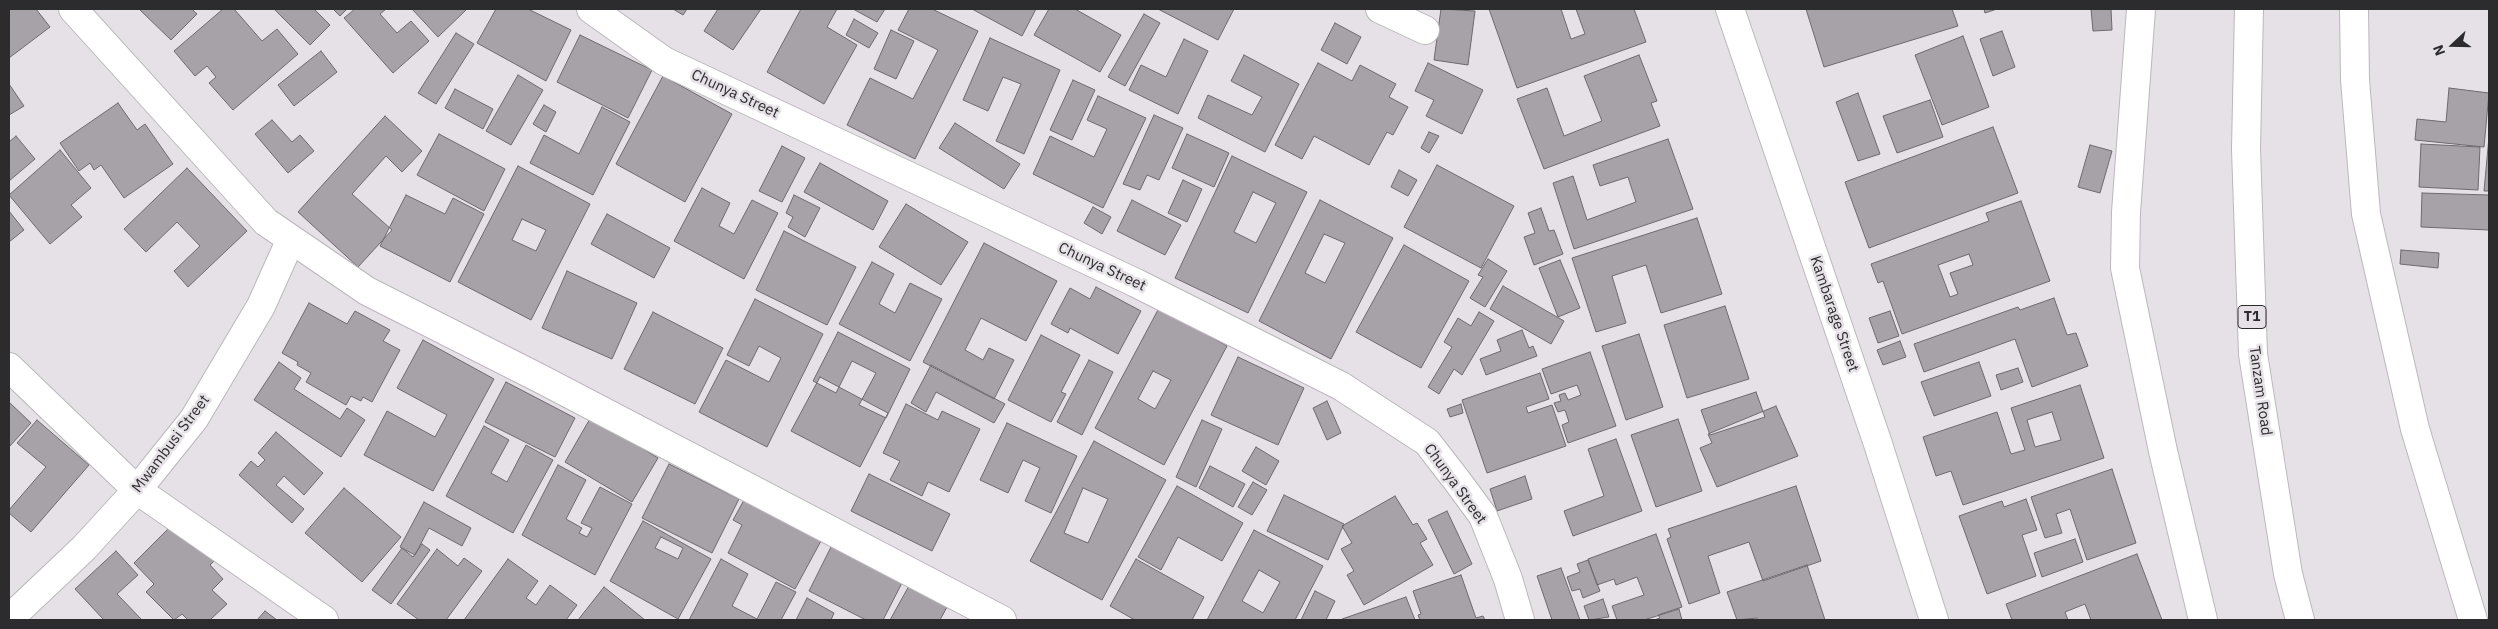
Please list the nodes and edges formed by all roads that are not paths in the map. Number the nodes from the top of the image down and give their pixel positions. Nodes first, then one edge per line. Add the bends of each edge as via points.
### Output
1 (73, 9) edge
2 (591, 9) edge
3 (1380, 9) edge
4 (1730, 9) edge
5 (2141, 9) edge
6 (2249, 9) edge
7 (2354, 9) edge
8 (1426, 30) dead end
9 (292, 239) junction
10 (9, 367) edge
11 (138, 490) junction
12 (967, 612) edge
13 (25, 615) edge
14 (324, 620) edge
15 (1002, 620) edge
16 (1520, 620) edge
17 (1934, 620) edge
18 (2203, 620) edge
19 (2300, 620) edge
20 (2473, 620) edge

1 - 9 main road via 266,222
2 - 16 main road, Chunya Street via 664,60 1136,283 1342,386 1427,442 1458,482 1483,516
3 - 8 main road
4 - 17 main road, Kambarage Street via 1878,444
5 - 18 main road via 2125,268
6 - 19 main road, Tanzam Road / T1 via 2246,149 2253,354 2288,574
7 - 20 main road via 2355,80 2366,214 2415,430
9 - 11 main road, Mwambusi Street via 261,306 194,419
9 - 12 main road via 367,291
10 - 11 main road
11 - 13 main road, Mwambusi Street
11 - 14 main road
12 - 15 main road

